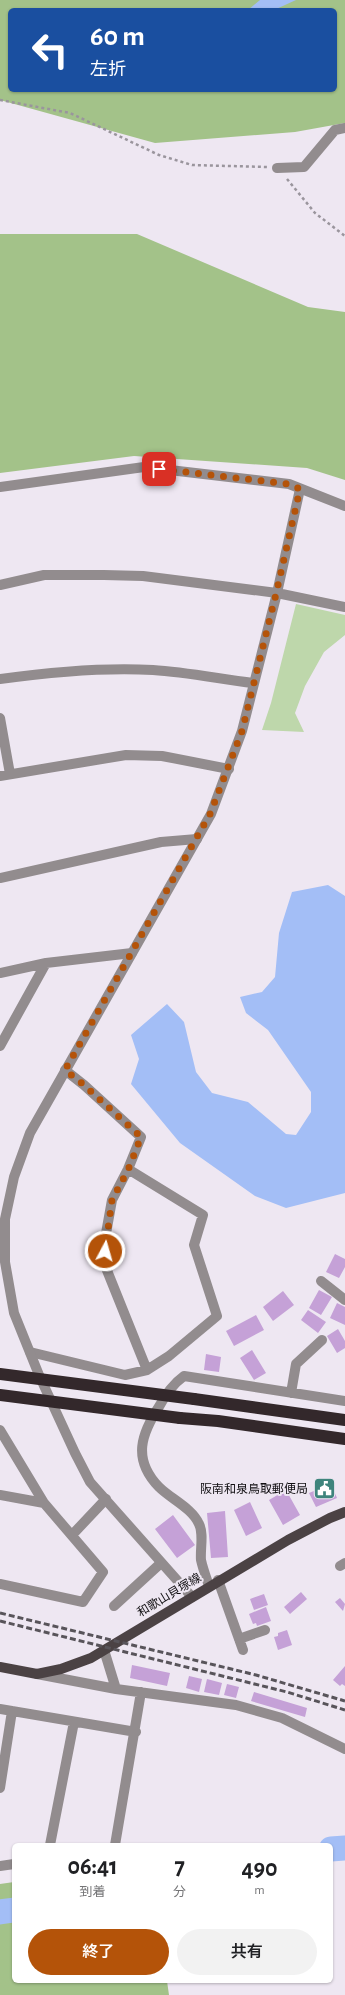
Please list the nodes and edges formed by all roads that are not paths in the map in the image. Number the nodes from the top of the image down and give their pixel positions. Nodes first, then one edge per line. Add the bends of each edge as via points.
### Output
1 (345, 128) edge
2 (277, 168) road end
3 (0, 487) edge
4 (300, 489) junction
5 (345, 506) edge
6 (0, 585) edge
7 (276, 594) junction
8 (345, 607) edge
9 (0, 678) edge
10 (254, 683) junction
11 (0, 718) edge
12 (229, 769) junction
13 (5, 775) edge
14 (197, 840) junction
15 (0, 878) edge
16 (132, 953) junction
17 (46, 963) junction
18 (0, 973) edge
19 (0, 1046) edge
20 (65, 1070) junction
21 (128, 1170) junction
22 (321, 1281) dead end
23 (345, 1300) edge
24 (322, 1340) dead end
25 (30, 1352) junction
26 (147, 1370) junction
27 (0, 1374) edge
28 (291, 1393) junction
29 (0, 1395) edge
30 (345, 1401) edge
31 (345, 1420) edge
32 (0, 1430) edge
33 (345, 1439) edge
34 (0, 1495) edge
35 (106, 1499) junction
36 (44, 1503) junction
37 (345, 1512) edge
38 (72, 1535) junction
39 (161, 1563) junction
40 (218, 1580) junction
41 (0, 1584) edge
42 (209, 1586) junction
43 (192, 1597) junction
44 (114, 1606) dead end
45 (265, 1630) dead end
46 (239, 1639) junction
47 (104, 1650) junction
48 (243, 1650) dead end
49 (0, 1667) edge
50 (38, 1674) junction
51 (116, 1689) junction
52 (141, 1692) junction
53 (0, 1709) edge
54 (12, 1711) junction
55 (74, 1722) junction
56 (136, 1732) junction
57 (345, 1749) edge
58 (0, 1788) edge
59 (50, 1843) edge
60 (115, 1843) edge
61 (12, 1864) edge
62 (0, 1866) edge

1 - 2 street via 335,130 304,166
3 - 4 street via 144,467 289,484
4 - 5 street
4 - 7 street
6 - 7 street via 44,575 143,576
7 - 8 street
7 - 10 street
9 - 10 street via 105,669 154,670
10 - 12 street
11 - 13 street
12 - 13 street via 162,756 126,755
12 - 14 street
14 - 15 street via 161,842
14 - 16 street
16 - 17 street
16 - 20 street
17 - 18 street
17 - 19 street
20 - 21 street via 141,1137
20 - 25 street via 30,1133 14,1177 5,1219 5,1262 14,1313
21 - 26 street via 112,1200 105,1239 104,1264
21 - 26 street via 202,1215 194,1245 217,1316 169,1356
22 - 23 street
24 - 28 street via 296,1364
25 - 26 street via 125,1375
25 - 35 street via 75,1453 90,1482
27 - 31 highway, bridge
28 - 30 street
28 - 42 street via 184,1376 174,1383 147,1424 142,1441 142,1460 160,1489 193,1515 199,1523 201,1559
29 - 33 highway, bridge
32 - 36 street
34 - 36 street
35 - 38 street
35 - 39 street
36 - 38 street
37 - 40 main road, 和歌山貝塚線
38 - 41 street via 103,1572 83,1602
39 - 43 street
39 - 44 street
40 - 42 main road, 和歌山貝塚線
40 - 46 street
42 - 43 main road, 和歌山貝塚線
43 - 47 main road, 和歌山貝塚線
45 - 46 street
46 - 48 street
47 - 50 main road, 和歌山貝塚線 via 91,1658 61,1669
47 - 51 street
49 - 50 main road, 和歌山貝塚線
50 - 51 street
51 - 52 street
52 - 56 street
52 - 57 street via 236,1705 282,1718
53 - 54 street
54 - 55 street
54 - 58 street
55 - 56 street
55 - 59 street
56 - 60 street
61 - 62 street

